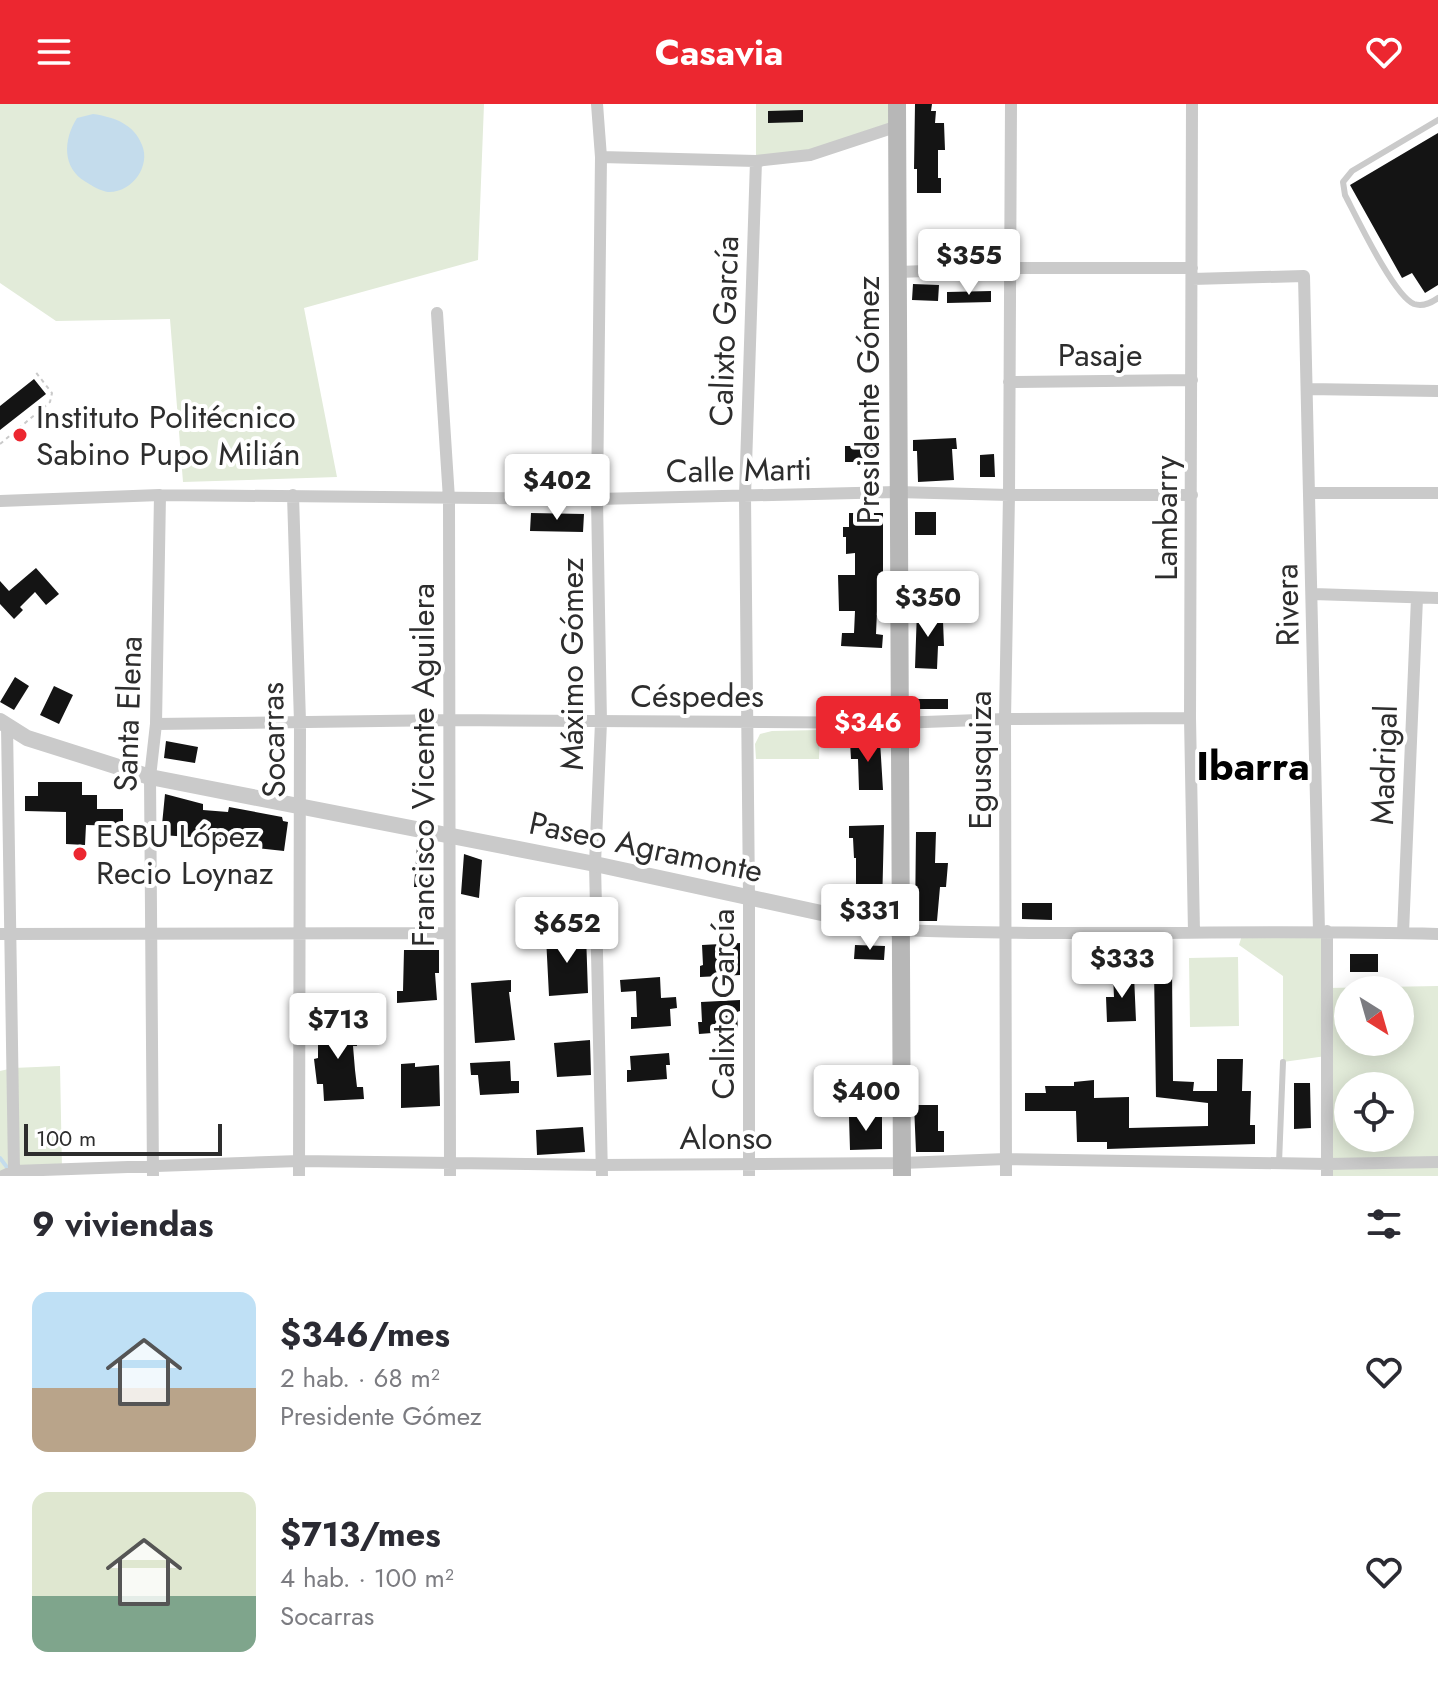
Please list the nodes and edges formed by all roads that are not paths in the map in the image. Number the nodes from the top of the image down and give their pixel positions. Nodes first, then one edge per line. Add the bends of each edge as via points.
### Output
1 (597, 104) edge
2 (897, 104) edge
3 (1011, 104) edge
4 (1192, 104) edge
5 (1438, 120) edge
6 (898, 126) junction
7 (601, 157) junction
8 (756, 161) junction
9 (1009, 268) junction
10 (898, 272) junction
11 (1192, 273) junction
12 (1438, 298) edge
13 (437, 313) dead end
14 (1192, 380) junction
15 (1009, 382) junction
16 (1307, 389) junction
17 (1438, 391) edge
18 (897, 492) junction
19 (1310, 493) junction
20 (1438, 493) edge
21 (160, 495) junction
22 (293, 495) junction
23 (1009, 495) junction
24 (1192, 495) junction
25 (745, 496) junction
26 (449, 499) junction
27 (597, 499) junction
28 (0, 501) edge
29 (1313, 594) junction
30 (1417, 598) junction
31 (1438, 598) edge
32 (1190, 718) junction
33 (1005, 719) junction
34 (451, 720) junction
35 (300, 722) junction
36 (601, 722) junction
37 (748, 722) junction
38 (4, 723) edge
39 (898, 723) junction
40 (156, 724) junction
41 (150, 777) junction
42 (300, 805) junction
43 (449, 834) junction
44 (595, 864) junction
45 (749, 898) junction
46 (900, 930) junction
47 (1194, 932) junction
48 (1323, 932) junction
49 (150, 933) junction
50 (299, 933) junction
51 (448, 933) junction
52 (1403, 933) junction
53 (6, 934) edge
54 (1006, 934) junction
55 (1438, 934) edge
56 (1283, 1062) dead end
57 (1006, 1159) junction
58 (299, 1161) junction
59 (1200, 1162) junction
60 (1438, 1162) edge
61 (1279, 1163) junction
62 (450, 1169) edge
63 (902, 1169) edge
64 (602, 1170) edge
65 (749, 1170) edge
66 (1327, 1170) edge
67 (153, 1171) edge
68 (9, 1173) edge
69 (299, 1176) edge
70 (1006, 1176) edge
71 (1200, 1176) edge

1 - 7 street, Máximo Gómez
2 - 6 main road, Presidente Gómez
3 - 9 street, Egusquiza
4 - 11 street, Lambarry
5 - 12 lane via 1352,171 1343,182 1345,195 1396,288 1421,306
6 - 8 street via 810,155
6 - 10 main road, Presidente Gómez
7 - 8 street
7 - 27 street, Máximo Gómez
8 - 25 street, Calixto García
9 - 10 street
9 - 11 street
9 - 15 street, Egusquiza
10 - 18 main road, Presidente Gómez
11 - 14 street, Lambarry
11 - 16 street, Rivera via 1304,276
13 - 26 street, Francisco Vicente Aguilera
14 - 15 street, Pasaje
14 - 24 street, Lambarry
15 - 23 street, Egusquiza
16 - 17 street
16 - 19 street, Rivera
18 - 23 street, Calle Marti
18 - 25 street, Calle Marti
18 - 39 main road, Presidente Gómez
19 - 20 street
19 - 29 street, Rivera
21 - 22 street, Calle Marti
21 - 28 street, Calle Marti
21 - 40 street, Santa Elena
22 - 26 street, Calle Marti
22 - 35 street, Socarras
23 - 24 street, Calle Marti
23 - 33 street, Egusquiza
24 - 32 street, Lambarry
25 - 27 street, Calle Marti
25 - 37 street, Calixto García
26 - 27 street, Calle Marti
26 - 34 street, Francisco Vicente Aguilera
27 - 36 street, Máximo Gómez
29 - 30 street
29 - 48 street, Rivera
30 - 31 street
30 - 52 street, Madrigal
32 - 33 street, Céspedes
32 - 47 street, Lambarry
33 - 39 street, Céspedes
33 - 54 street, Egusquiza
34 - 35 street, Céspedes
34 - 36 street, Céspedes
34 - 43 street, Francisco Vicente Aguilera
35 - 40 street, Céspedes
35 - 42 street, Socarras
36 - 37 street, Céspedes
36 - 44 street, Máximo Gómez
37 - 39 street, Céspedes
37 - 45 street, Calixto García
38 - 41 street, Paseo Agramonte via 27,738
38 - 53 street
39 - 46 main road, Presidente Gómez
40 - 41 street, Santa Elena
41 - 42 street, Paseo Agramonte
41 - 49 street, Santa Elena
42 - 43 street, Paseo Agramonte
42 - 50 street, Socarras
43 - 44 street, Paseo Agramonte
43 - 51 street, Francisco Vicente Aguilera
44 - 45 street, Paseo Agramonte
44 - 64 street, Máximo Gómez
45 - 46 street, Paseo Agramonte
45 - 65 street, Calixto García
46 - 54 street, Paseo Agramonte
46 - 63 main road, Presidente Gómez
47 - 48 street, Paseo Agramonte
47 - 54 street, Paseo Agramonte
48 - 52 street, Paseo Agramonte
48 - 66 street, Rivera
49 - 50 street
49 - 53 street
49 - 67 street, Santa Elena
50 - 51 street
50 - 58 street, Socarras
51 - 62 street, Francisco Vicente Aguilera
52 - 55 street, Paseo Agramonte
53 - 68 street
54 - 57 street, Egusquiza
56 - 61 lane
57 - 59 street, Alonso
57 - 63 street, Alonso
57 - 70 street, Egusquiza
58 - 62 street, Alonso
58 - 67 street, Alonso
58 - 69 street, Socarras
59 - 61 street, Alonso
59 - 71 street
60 - 66 street, Alonso
61 - 66 street, Alonso
62 - 64 street, Alonso
63 - 65 street, Alonso
64 - 65 street, Alonso
67 - 68 street, Alonso

